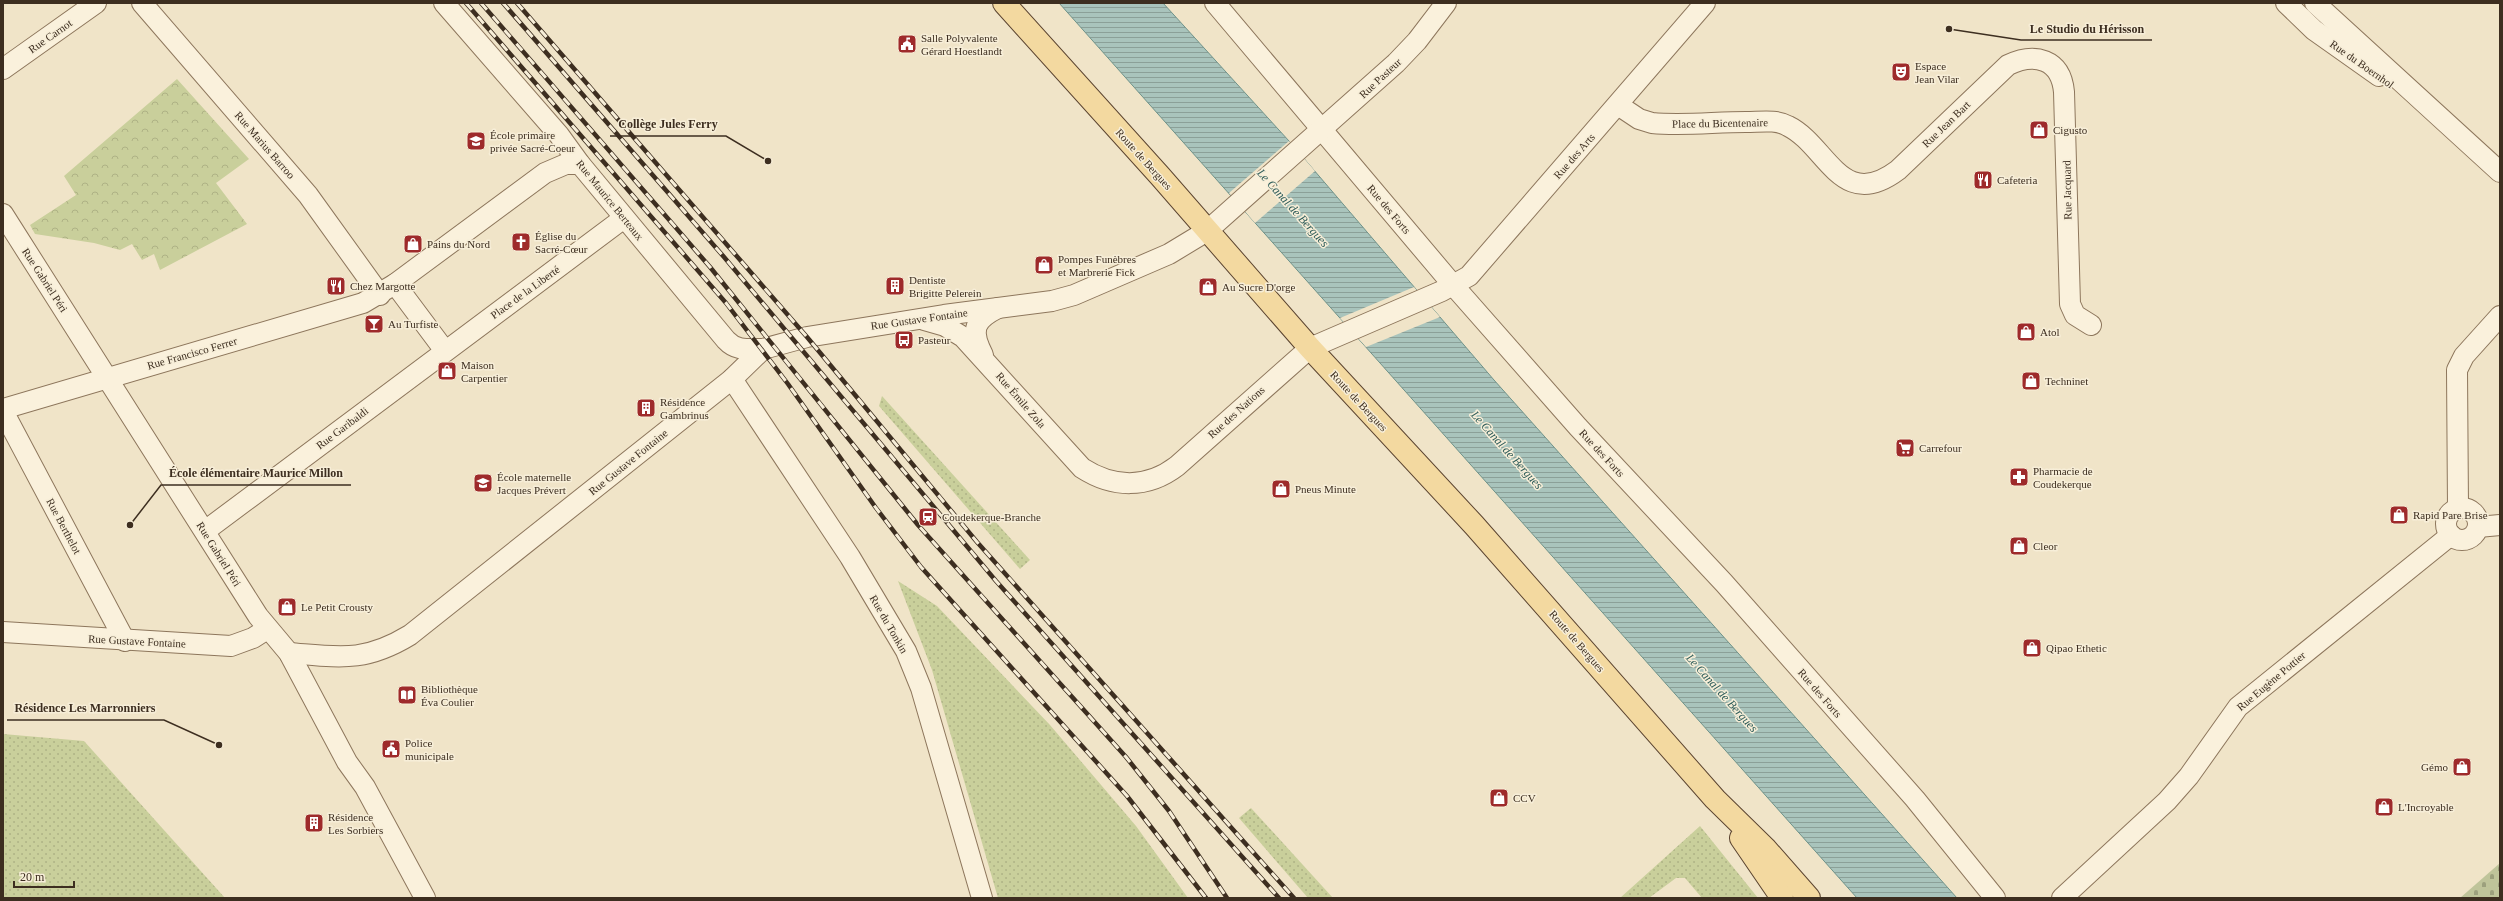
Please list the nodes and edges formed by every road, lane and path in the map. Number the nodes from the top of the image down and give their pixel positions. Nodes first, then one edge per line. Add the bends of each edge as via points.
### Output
1 (96, 3) edge
2 (142, 3) edge
3 (444, 3) edge
4 (1004, 3) edge
5 (1214, 3) edge
6 (1446, 3) edge
7 (1705, 3) edge
8 (2286, 3) edge
9 (2315, 3) edge
10 (2037, 60) joint
11 (3, 68) edge
12 (1618, 105) junction
13 (2442, 119) junction
14 (1322, 130) junction
15 (580, 164) junction
16 (2500, 172) edge
17 (1852, 182) joint
18 (3, 214) edge
19 (1227, 214) joint
20 (624, 218) junction
21 (1208, 231) junction
22 (1453, 286) junction
23 (387, 289) junction
24 (991, 308) junction
25 (2500, 316) edge
26 (915, 319) junction
27 (2091, 325) dead end
28 (1345, 332) joint
29 (729, 344) junction
30 (1310, 348) junction
31 (762, 349) junction
32 (445, 351) junction
33 (986, 360) junction
34 (422, 368) joint
35 (736, 376) junction
36 (108, 378) junction
37 (3, 410) edge
38 (1126, 484) joint
39 (2458, 508) junction
40 (2500, 525) edge
41 (2478, 527) junction
42 (205, 530) junction
43 (2451, 535) junction
44 (267, 629) junction
45 (3, 632) edge
46 (125, 641) junction
47 (289, 653) junction
48 (1715, 799) junction
49 (425, 898) edge
50 (982, 898) edge
51 (1782, 898) edge
52 (1809, 898) edge
53 (1995, 898) edge
54 (2062, 898) edge

1 - 11 street, Rue Carnot
2 - 23 street, Rue Marius Barroo
3 - 15 street, Rue Maurice Berteaux via 555,131
4 - 21 main road, Route de Bergues
5 - 14 street, Rue des Forts
6 - 14 street, Rue Pasteur via 1403,56
7 - 12 street, Rue des Arts
8 - 13 street, Rue du Boernhol via 2318,33
9 - 13 street, Rue du Boernhol
10 - 17 street, Rue Jean Bart via 2019,60 2004,68 1891,175 1872,183
10 - 27 street, Rue Jacquard via 2048,62 2056,68 2064,86 2070,304 2075,315
12 - 17 street, Place du Bicentenaire via 1639,119 1652,123 1785,124 1798,133 1838,173
12 - 22 street, Rue des Arts via 1474,271
13 - 16 street, Rue du Boernhol
14 - 19 street, Rue Pasteur
14 - 22 street, Rue des Forts
15 - 20 street, Rue Maurice Berteaux
15 - 23 street via 566,164 545,173
18 - 36 street, Rue Gabriel Péri
19 - 21 street, Rue Gustave Fontaine
20 - 29 street, Rue Maurice Berteaux
20 - 32 street, Place de la Liberté
21 - 24 street, Rue Gustave Fontaine via 1169,254 1074,295 1052,301
21 - 30 main road, Route de Bergues
22 - 28 street, Rue des Arts
22 - 53 street, Rue des Forts via 1578,428 1724,583 1915,799
23 - 32 street
23 - 36 street, Rue Francisco Ferrer via 354,306
24 - 26 street, Rue Gustave Fontaine
24 - 33 street via 976,326 976,341
25 - 39 street via 2464,356 2457,370
26 - 31 street, Rue Gustave Fontaine via 833,331
26 - 33 street, Rue Émile Zola via 938,323 952,329
28 - 30 street, Rue des Nations
29 - 31 street via 740,349
29 - 35 street, Rue Maurice Berteaux via 739,360
30 - 38 street, Rue des Nations via 1171,470 1150,480
30 - 48 main road, Route de Bergues via 1474,525
31 - 35 street, Rue Gustave Fontaine
32 - 34 street, Place de la Liberté
33 - 38 street, Rue Émile Zola via 1082,468 1109,482
34 - 42 street, Rue Garibaldi
35 - 47 street, Rue Gustave Fontaine via 422,626 400,640 377,651 350,657
35 - 50 street, Rue du Tonkin via 846,551 912,664
36 - 37 street, Rue Francisco Ferrer
36 - 42 street, Rue Gabriel Péri
37 - 46 street, Rue Berthelot
39 - 41 street via 2472,512 2478,520
39 - 43 street via 2447,520 2446,527
40 - 41 street
41 - 43 street via 2473,535 2465,540
42 - 44 street, Rue Gabriel Péri
43 - 54 street, Rue Eugène Pottier via 2238,707 2189,776 2167,801
44 - 46 street, Rue Gustave Fontaine via 232,646
44 - 47 street, Rue Gabriel Péri
45 - 46 street, Rue Gustave Fontaine
47 - 49 street, Rue Gabriel Péri via 346,762 365,787
48 - 51 main road, Route de Bergues
48 - 52 main road, Route de Bergues via 1765,848

